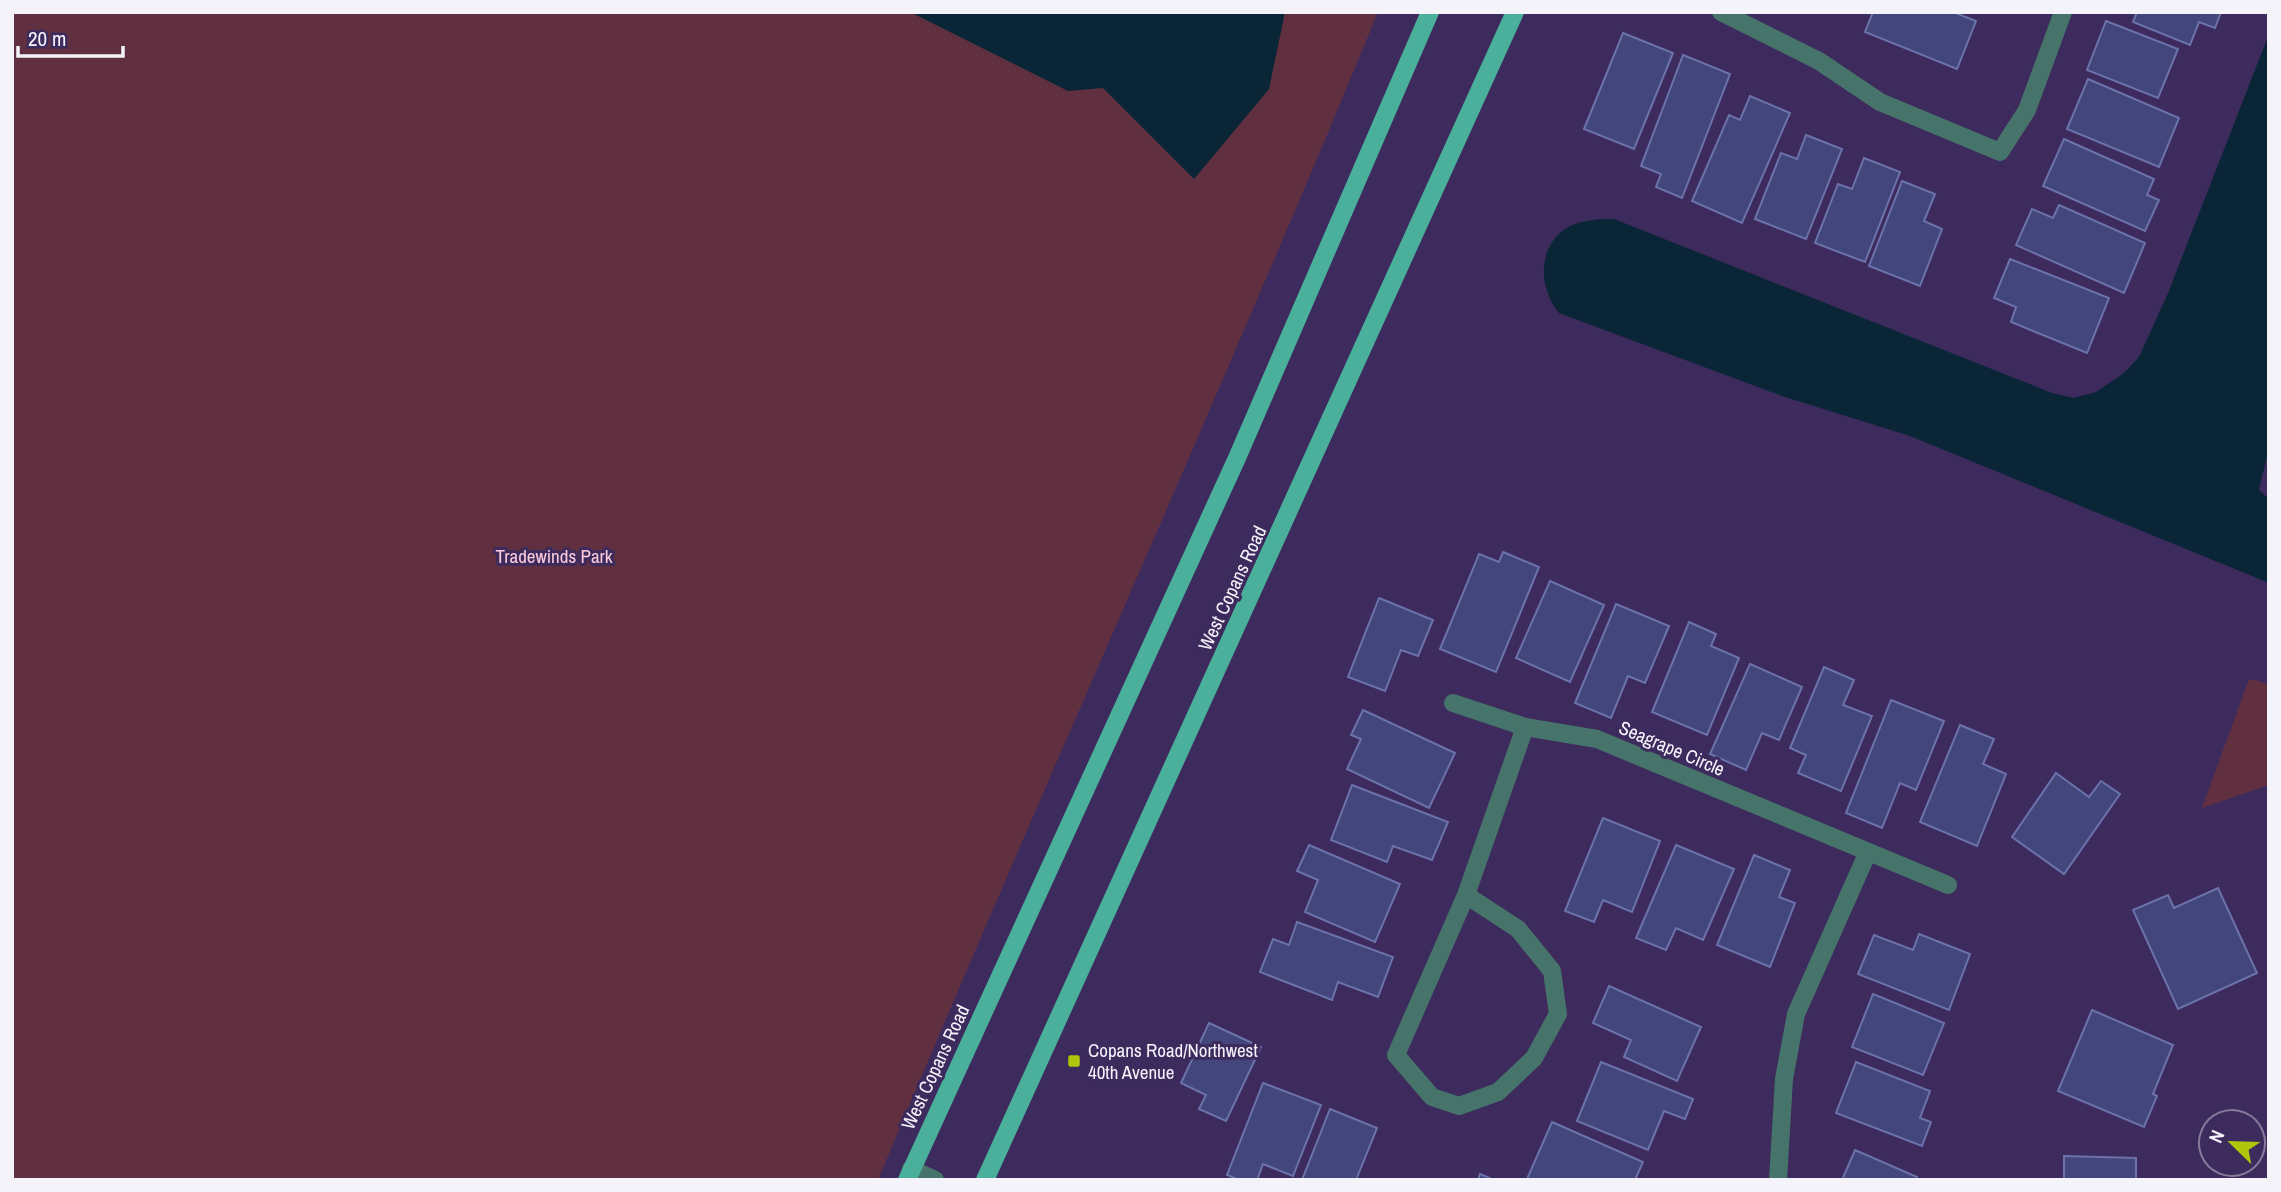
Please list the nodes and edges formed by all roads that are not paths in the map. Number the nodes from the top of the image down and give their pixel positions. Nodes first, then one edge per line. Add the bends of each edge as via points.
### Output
1 (1430, 12) edge
2 (1515, 12) edge
3 (1721, 12) edge
4 (2063, 12) edge
5 (1453, 703) dead end
6 (1525, 727) junction
7 (1867, 854) junction
8 (1948, 885) dead end
9 (1466, 895) junction
10 (909, 1175) edge
11 (935, 1180) edge
12 (985, 1180) edge
13 (1778, 1180) edge

1 - 10 main road, West Copans Road via 1237,458
2 - 12 main road, West Copans Road
3 - 4 street via 1819,61 1880,102 2000,152 2027,110
5 - 6 street, Seagrape Circle
6 - 7 street, Seagrape Circle via 1597,739
6 - 9 street
7 - 8 street, Seagrape Circle
7 - 13 street via 1796,1014 1784,1079
9 - 9 street via 1396,1055 1432,1097 1459,1106 1498,1092 1534,1058 1558,1014 1552,971 1518,929
10 - 11 street

